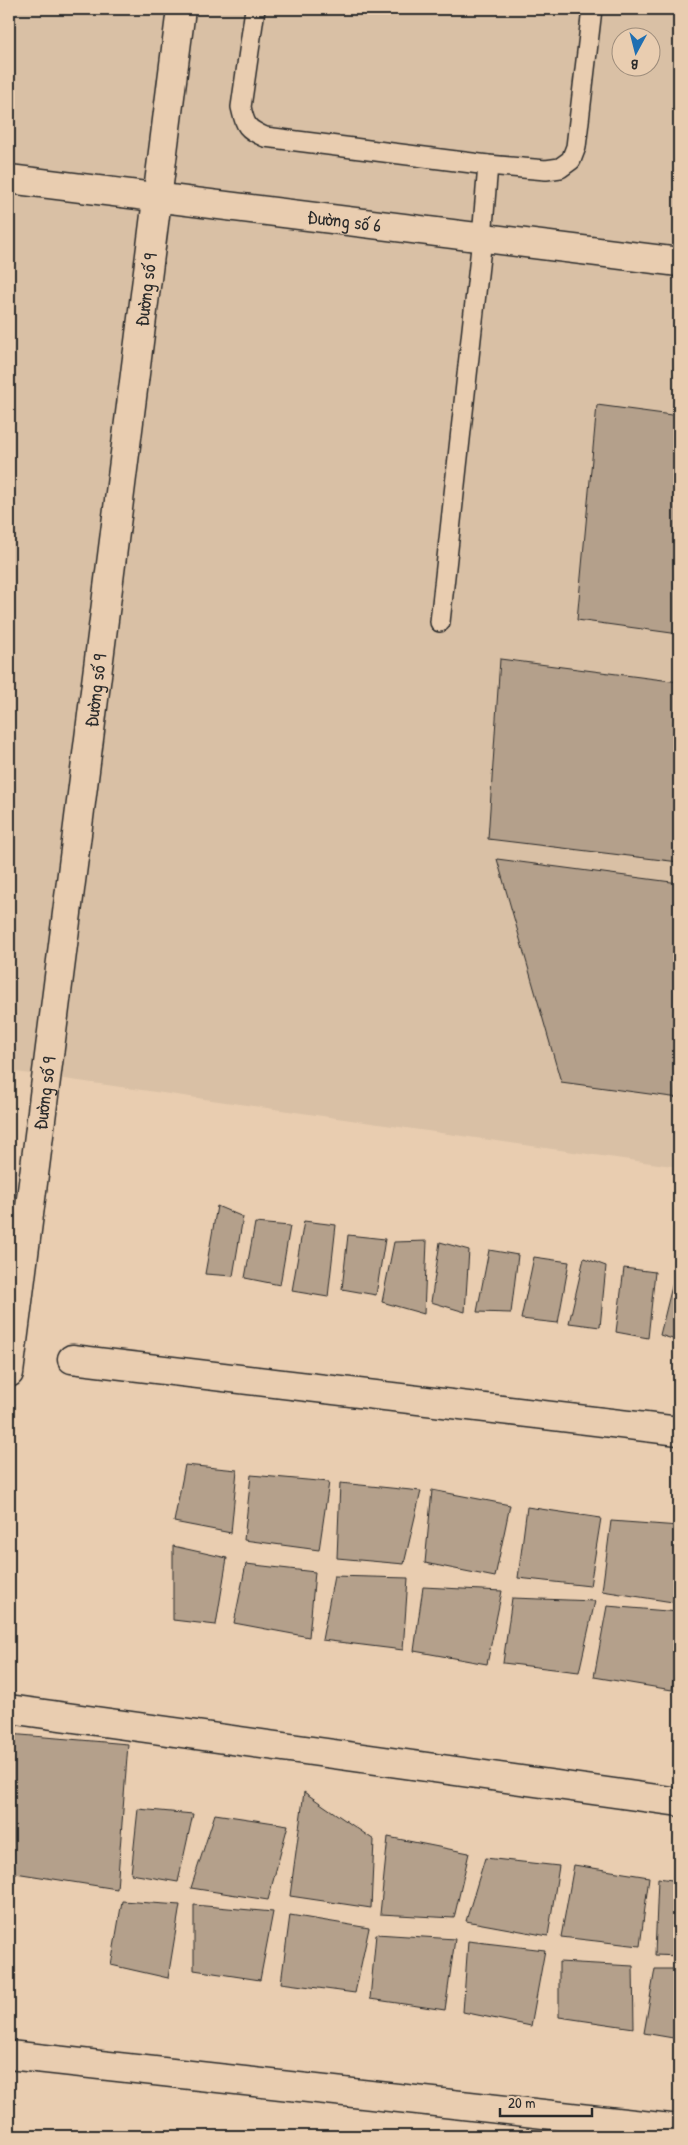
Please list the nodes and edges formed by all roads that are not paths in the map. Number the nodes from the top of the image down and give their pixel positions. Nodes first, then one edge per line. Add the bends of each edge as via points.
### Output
1 (181, 9) edge
2 (255, 9) edge
3 (592, 9) edge
4 (488, 165) junction
5 (9, 179) edge
6 (157, 197) junction
7 (482, 238) junction
8 (679, 262) edge
9 (440, 622) dead end
10 (12, 1325) edge
11 (72, 1359) dead end
12 (9, 1373) edge
13 (679, 1431) edge
14 (9, 1709) edge
15 (679, 1802) edge
16 (9, 2055) edge
17 (679, 2128) edge

1 - 6 street, Đường số 9
2 - 4 lane via 241,107 250,130 264,137
3 - 4 lane via 576,147 570,160 560,168 546,170
4 - 7 lane
5 - 6 street, Đường số 6
6 - 7 street, Đường số 6
6 - 10 street, Đường số 9
7 - 8 street, Đường số 6
7 - 9 lane
10 - 12 street, Đường số 9
11 - 13 street
14 - 15 street
16 - 17 street

